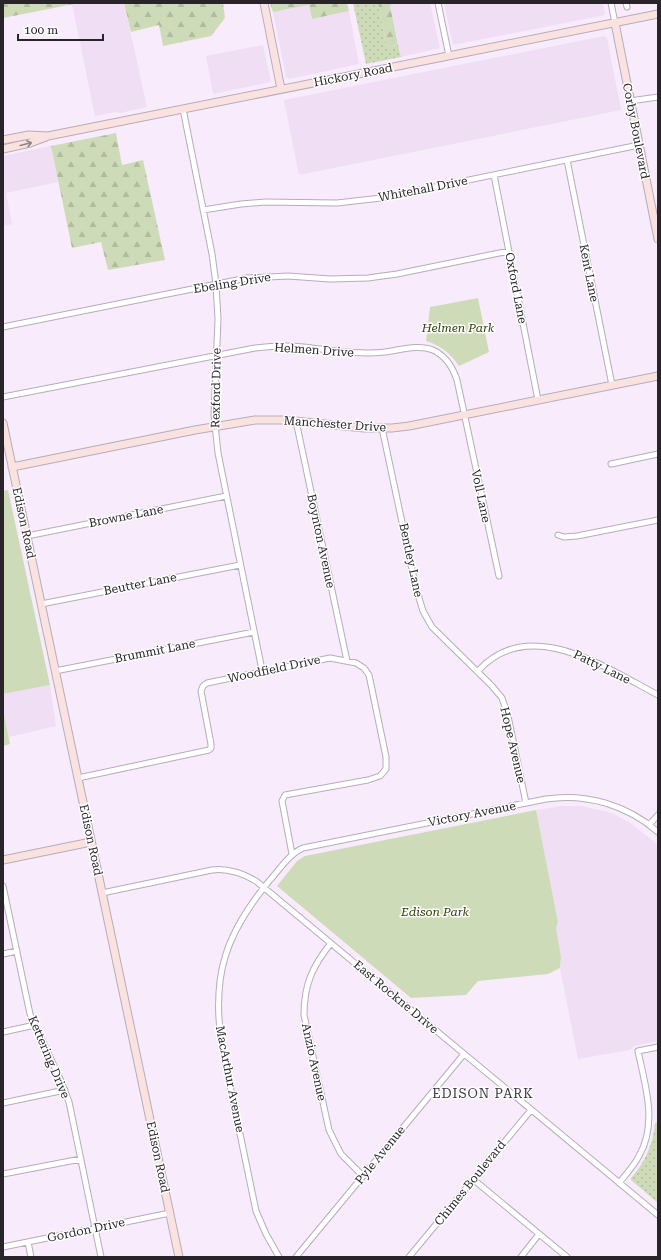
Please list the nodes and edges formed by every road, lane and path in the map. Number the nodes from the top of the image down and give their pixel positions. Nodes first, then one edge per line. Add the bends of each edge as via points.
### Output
1 (263, 3) edge
2 (438, 3) edge
3 (611, 3) edge
4 (658, 14) edge
5 (615, 23) junction
6 (449, 56) junction
7 (281, 89) junction
8 (658, 97) edge
9 (630, 100) junction
10 (183, 109) junction
11 (48, 136) junction
12 (3, 140) edge
13 (639, 145) junction
14 (3, 149) edge
15 (567, 160) junction
16 (494, 175) junction
17 (203, 210) junction
18 (658, 239) edge
19 (509, 251) junction
20 (216, 284) junction
21 (3, 327) edge
22 (216, 355) junction
23 (658, 376) edge
24 (612, 385) junction
25 (3, 397) edge
26 (538, 400) junction
27 (464, 415) junction
28 (296, 421) junction
29 (3, 423) edge
30 (215, 426) junction
31 (382, 428) junction
32 (658, 454) edge
33 (611, 464) dead end
34 (12, 467) junction
35 (226, 496) junction
36 (658, 520) edge
37 (558, 535) dead end
38 (27, 536) junction
39 (240, 565) junction
40 (499, 576) dead end
41 (41, 604) junction
42 (254, 632) junction
43 (347, 661) junction
44 (261, 665) dead end
45 (55, 671) junction
46 (478, 671) junction
47 (658, 696) edge
48 (78, 778) junction
49 (526, 803) junction
50 (658, 815) edge
51 (650, 825) junction
52 (658, 832) edge
53 (91, 842) junction
54 (292, 854) junction
55 (3, 860) edge
56 (3, 886) edge
57 (264, 888) junction
58 (102, 893) junction
59 (331, 943) junction
60 (16, 951) junction
61 (3, 954) edge
62 (35, 1025) junction
63 (3, 1032) edge
64 (658, 1047) edge
65 (464, 1054) junction
66 (65, 1090) junction
67 (3, 1103) edge
68 (531, 1110) junction
69 (81, 1159) junction
70 (3, 1174) edge
71 (362, 1176) junction
72 (474, 1180) junction
73 (619, 1183) junction
74 (170, 1213) junction
75 (658, 1215) edge
76 (96, 1228) junction
77 (539, 1234) junction
78 (28, 1242) junction
79 (3, 1247) edge
80 (32, 1257) edge
81 (101, 1257) edge
82 (179, 1257) edge
83 (279, 1257) edge
84 (296, 1257) edge
85 (409, 1257) edge
86 (521, 1257) edge
87 (567, 1257) edge

1 - 7 street
2 - 6 street
3 - 5 street
4 - 5 street, Hickory Road
5 - 6 street, Hickory Road
5 - 9 street, Corby Boulevard
6 - 7 street, Hickory Road
7 - 10 street, Hickory Road
8 - 9 street
9 - 13 street, Corby Boulevard
10 - 11 street, Hickory Road
10 - 17 street, Rexford Drive
11 - 12 street, Hickory Road via 28,135
14 -> 11 street, Hickory Road
13 - 15 street, Whitehall Drive
13 - 18 street, Corby Boulevard
15 - 16 street, Whitehall Drive
15 - 24 street, Kent Lane
16 - 17 street, Whitehall Drive via 353,202 265,202
16 - 19 street, Oxford Lane
17 - 20 street, Rexford Drive
19 - 20 street, Ebeling Drive via 375,278 330,279 288,276
19 - 26 street, Oxford Lane
20 - 21 street, Ebeling Drive
20 - 22 street, Rexford Drive
22 - 25 street, Helmen Drive
22 - 27 street, Helmen Drive via 280,346 360,353 428,349 444,357 452,368
22 - 30 street, Rexford Drive
23 - 24 street, Manchester Drive
24 - 26 street, Manchester Drive
26 - 27 street, Manchester Drive
27 - 31 street, Manchester Drive via 409,426
27 - 40 street, Voll Lane
28 - 30 street, Manchester Drive via 255,420
28 - 31 street, Manchester Drive
28 - 43 street, Boynton Avenue
29 - 34 street, Edison Road
30 - 34 street, Manchester Drive
30 - 35 street, Rexford Drive
31 - 46 street, Bentley Lane via 423,611 438,633
32 - 33 street
34 - 38 street, Edison Road
35 - 38 street, Browne Lane
35 - 39 street, Rexford Drive
36 - 37 street via 577,536
38 - 41 street, Edison Road
39 - 41 street, Beutter Lane
39 - 42 street, Rexford Drive
41 - 45 street, Edison Road
42 - 44 street, Rexford Drive
42 - 45 street, Brummit Lane
43 - 48 street, Woodfield Drive via 330,658 207,683 201,691 211,748
43 - 54 street, Woodfield Drive via 364,668 369,675 386,763 384,773 368,780 283,796
45 - 48 street, Edison Road
46 - 47 street, Patty Lane via 491,659 506,651 530,647 559,648 591,659
46 - 49 street, Hope Avenue via 505,705
48 - 53 street, Edison Road
49 - 51 street, Victory Avenue via 567,797 592,800 620,808
49 - 54 street, Victory Avenue via 303,848
50 - 51 street
51 - 52 street, Victory Avenue
53 - 55 street
53 - 58 street, Edison Road
54 - 57 street, MacArthur Avenue
56 - 60 street, Kettering Drive
57 - 58 street, East Rockne Drive via 240,873 220,869
57 - 59 street, East Rockne Drive
57 - 83 street, MacArthur Avenue via 239,923 228,948 221,971 217,1006 222,1047 256,1212
58 - 74 street, Edison Road
59 - 65 street, East Rockne Drive
59 - 71 street, Anzio Avenue via 317,961 308,982 304,1015 329,1130 341,1154
60 - 61 street
60 - 62 street, Kettering Drive
62 - 63 street
62 - 66 street, Kettering Drive
64 - 73 street via 638,1051 650,1121 640,1156
65 - 68 street, East Rockne Drive
65 - 71 street, Pyle Avenue
66 - 67 street
66 - 69 street, Kettering Drive
68 - 72 street, Chimes Boulevard
68 - 73 street, East Rockne Drive
69 - 70 street
69 - 76 street, Kettering Drive
71 - 84 street, Pyle Avenue
72 - 77 street
72 - 85 street, Chimes Boulevard
73 - 75 street, East Rockne Drive
74 - 76 street, Gordon Drive
74 - 82 street, Edison Road
76 - 78 street, Gordon Drive
76 - 81 street, Kettering Drive
77 - 86 street
77 - 87 street
78 - 79 street, Gordon Drive
78 - 80 street

